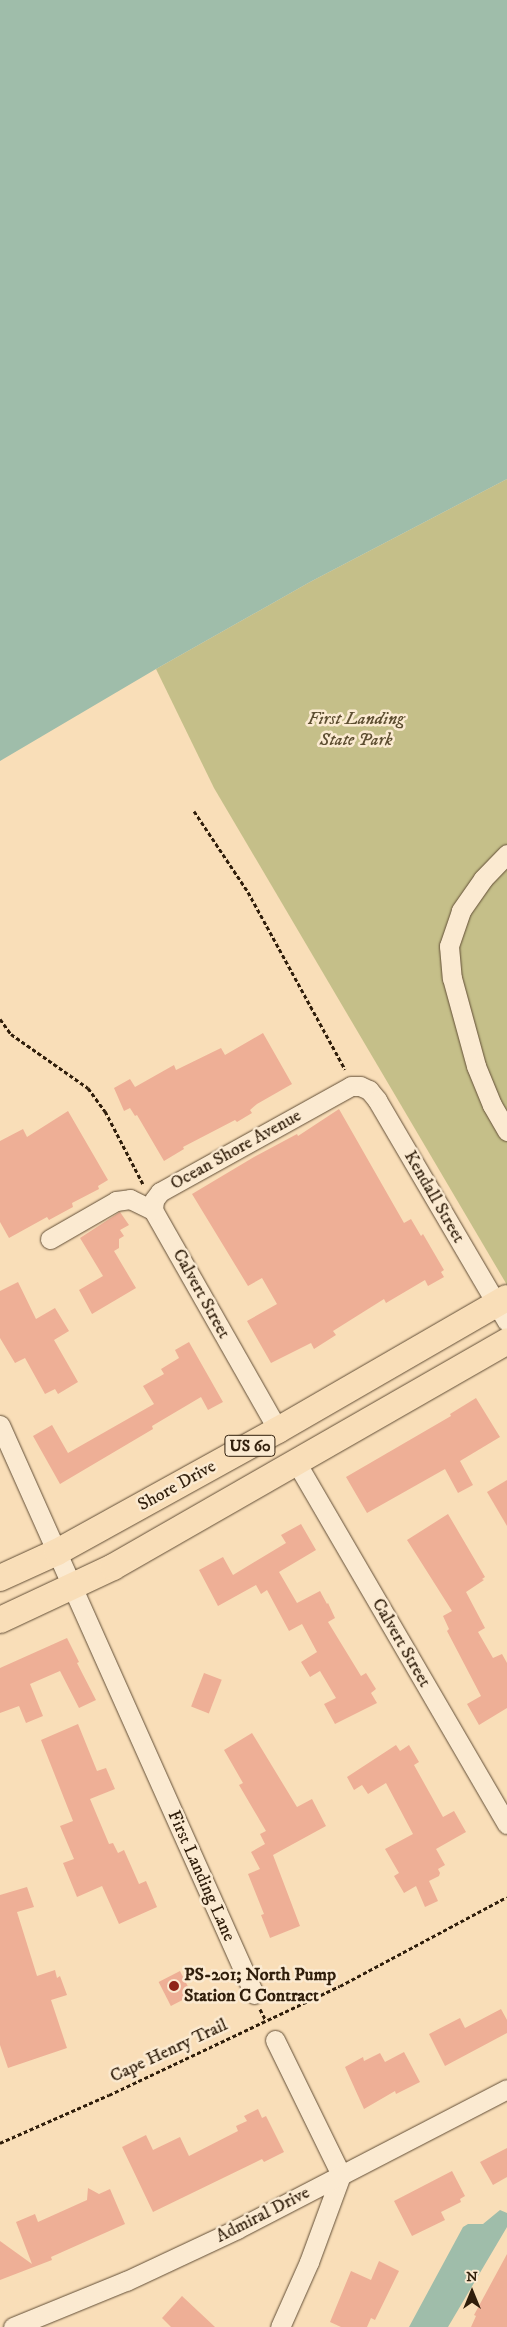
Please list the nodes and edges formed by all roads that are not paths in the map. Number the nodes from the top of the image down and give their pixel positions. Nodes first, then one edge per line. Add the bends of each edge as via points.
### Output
1 (507, 854) edge
2 (351, 1086) joint
3 (507, 1131) edge
4 (154, 1210) junction
5 (50, 1239) dead end
6 (503, 1308) edge
7 (507, 1341) edge
8 (0, 1425) edge
9 (278, 1430) junction
10 (296, 1462) junction
11 (57, 1552) junction
12 (0, 1578) edge
13 (72, 1586) junction
14 (0, 1620) edge
15 (507, 1824) edge
16 (254, 1994) road end
17 (275, 2040) road end
18 (507, 2089) edge
19 (341, 2175) junction
20 (13, 2327) edge
21 (280, 2327) edge

1 - 3 street via 483,879 460,911 449,946 452,978 476,1066
2 - 4 street, Ocean Shore Avenue via 160,1192 154,1200
2 - 6 street, Kendall Street via 369,1090 377,1100
4 - 5 street via 130,1199 116,1201
4 - 9 street, Calvert Street
6 - 9 highway, Shore Drive / US 60
7 - 10 highway, US 60
8 - 11 street, First Landing Lane
9 - 11 highway, Shore Drive / US 60
10 - 13 highway, US 60 via 113,1567
10 - 15 street, Calvert Street
11 - 12 highway, Shore Drive / US 60
11 - 13 street, First Landing Lane
13 - 14 highway, US 60
13 - 16 street, First Landing Lane
17 - 19 street
18 - 19 street, Admiral Drive
19 - 20 street, Admiral Drive via 126,2281
19 - 21 street via 309,2262

